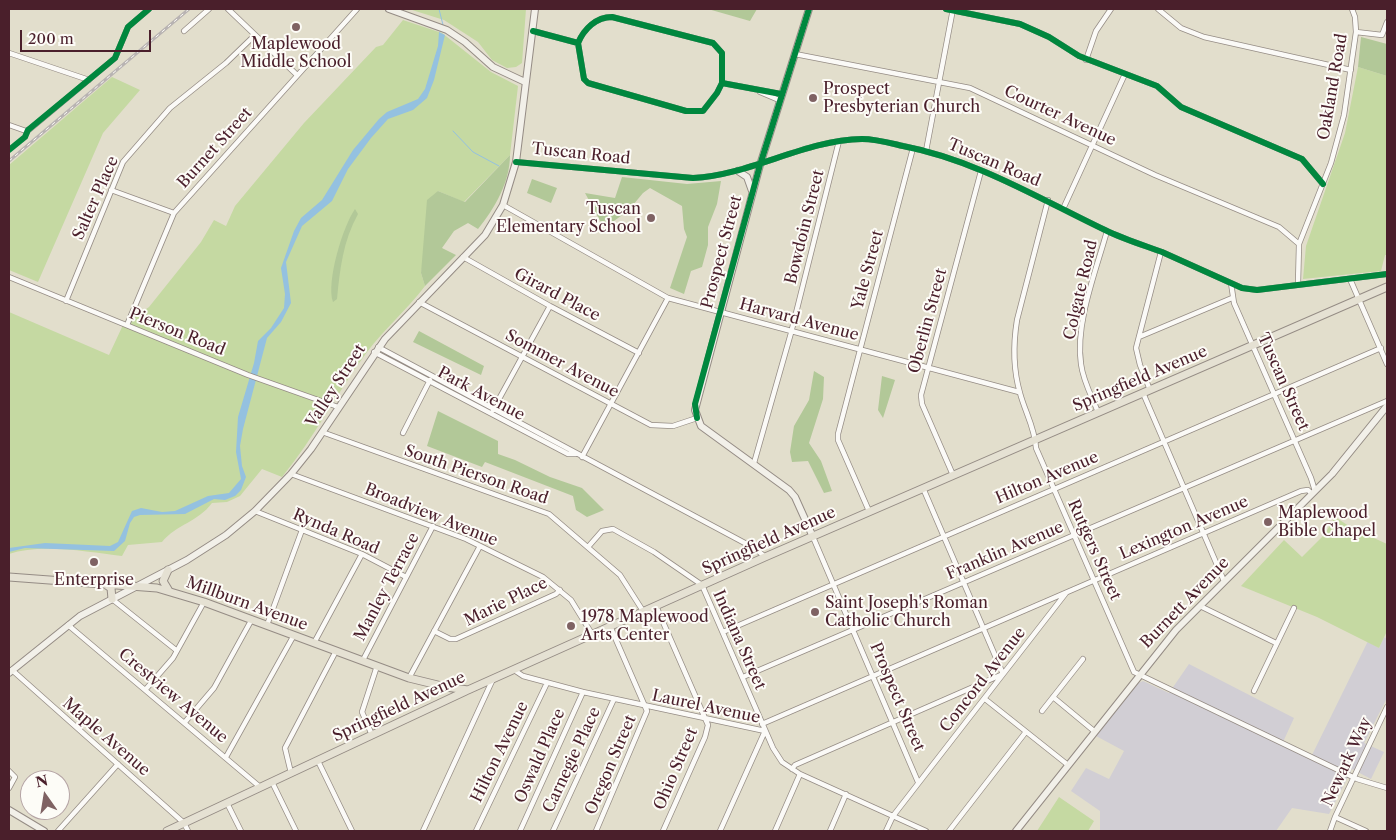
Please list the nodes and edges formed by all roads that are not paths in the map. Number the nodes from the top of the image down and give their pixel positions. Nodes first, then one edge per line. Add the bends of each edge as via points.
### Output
1 (149, 9) edge
2 (209, 9) edge
3 (228, 9) edge
4 (357, 9) edge
5 (389, 9) edge
6 (535, 9) edge
7 (809, 9) edge
8 (946, 9) edge
9 (953, 9) edge
10 (1111, 9) edge
11 (1158, 9) edge
12 (1352, 9) edge
13 (1387, 22) edge
14 (184, 31) dead end
15 (533, 31) junction
16 (1356, 32) junction
17 (255, 36) junction
18 (578, 43) junction
19 (9, 53) edge
20 (795, 54) junction
21 (1086, 60) junction
22 (1351, 70) junction
23 (1125, 74) junction
24 (297, 75) junction
25 (90, 80) junction
26 (940, 81) junction
27 (525, 82) junction
28 (722, 83) junction
29 (780, 97) junction
30 (9, 125) edge
31 (839, 141) junction
32 (1093, 145) junction
33 (913, 148) junction
34 (926, 151) junction
35 (516, 162) junction
36 (760, 165) junction
37 (738, 171) junction
38 (981, 171) junction
39 (1323, 184) junction
40 (111, 190) junction
41 (753, 192) junction
42 (1048, 200) junction
43 (503, 205) junction
44 (1063, 209) junction
45 (174, 213) junction
46 (1107, 231) junction
47 (1299, 244) junction
48 (1161, 252) junction
49 (463, 257) junction
50 (1387, 274) edge
51 (9, 277) edge
52 (1350, 279) junction
53 (1231, 283) junction
54 (1298, 284) junction
55 (1387, 287) edge
56 (668, 298) junction
57 (1232, 298) junction
58 (1359, 300) junction
59 (66, 301) junction
60 (419, 302) junction
61 (550, 306) junction
62 (721, 312) junction
63 (127, 325) junction
64 (792, 331) junction
65 (1139, 337) junction
66 (1253, 346) junction
67 (1381, 348) junction
68 (860, 349) junction
69 (376, 350) junction
70 (639, 353) junction
71 (522, 357) junction
72 (1387, 364) edge
73 (928, 366) junction
74 (431, 379) junction
75 (1147, 391) junction
76 (1019, 392) junction
77 (1274, 394) junction
78 (1387, 402) edge
79 (610, 403) junction
80 (1387, 406) edge
81 (338, 407) junction
82 (493, 412) junction
83 (1098, 412) junction
84 (697, 418) junction
85 (322, 432) junction
86 (403, 433) dead end
87 (1036, 440) junction
88 (1294, 440) junction
89 (1164, 441) junction
90 (579, 456) junction
91 (754, 463) junction
92 (291, 474) junction
93 (953, 475) junction
94 (1184, 487) junction
95 (923, 488) junction
96 (1054, 489) junction
97 (1314, 493) junction
98 (255, 511) junction
99 (869, 511) junction
100 (433, 526) junction
101 (302, 530) junction
102 (1204, 534) junction
103 (1074, 535) junction
104 (813, 537) junction
105 (943, 537) junction
106 (480, 546) junction
107 (588, 547) junction
108 (362, 554) junction
109 (765, 557) junction
110 (168, 570) junction
111 (9, 577) edge
112 (406, 577) junction
113 (1094, 581) junction
114 (1224, 582) junction
115 (105, 583) junction
116 (963, 583) junction
117 (833, 584) junction
118 (702, 585) junction
119 (138, 586) junction
120 (560, 590) junction
121 (169, 591) junction
122 (1066, 593) junction
123 (112, 599) junction
124 (204, 602) junction
125 (656, 606) junction
126 (1200, 606) junction
127 (1294, 608) dead end
128 (643, 611) junction
129 (252, 620) junction
130 (68, 625) junction
131 (267, 625) junction
132 (610, 626) junction
133 (983, 629) junction
134 (853, 630) junction
135 (434, 631) junction
136 (723, 632) junction
137 (592, 634) junction
138 (294, 635) junction
139 (314, 643) junction
140 (1276, 643) junction
141 (176, 650) junction
142 (336, 651) junction
143 (1083, 659) dead end
144 (363, 660) junction
145 (377, 666) junction
146 (514, 670) junction
147 (11, 672) edge
148 (1003, 674) junction
149 (1138, 675) junction
150 (873, 676) junction
151 (743, 677) junction
152 (409, 678) junction
153 (493, 679) junction
154 (547, 683) junction
155 (146, 689) junction
156 (468, 690) junction
157 (1254, 691) dead end
158 (583, 692) junction
159 (1053, 697) junction
160 (614, 699) junction
161 (985, 699) junction
162 (646, 707) junction
163 (1387, 708) edge
164 (1042, 711) dead end
165 (707, 720) junction
166 (185, 722) junction
167 (892, 722) junction
168 (762, 724) junction
169 (765, 731) junction
170 (1094, 731) junction
171 (1025, 732) junction
172 (372, 734) junction
173 (226, 757) junction
174 (318, 760) junction
175 (118, 764) junction
176 (1068, 765) junction
177 (792, 769) junction
178 (9, 771) edge
179 (291, 773) junction
180 (800, 774) junction
181 (1354, 777) junction
182 (272, 782) junction
183 (918, 782) junction
184 (260, 787) junction
185 (9, 788) edge
186 (1387, 788) edge
187 (846, 794) junction
188 (227, 803) junction
189 (9, 810) edge
190 (893, 816) junction
191 (1335, 817) junction
192 (184, 823) junction
193 (1331, 830) edge
194 (44, 831) edge
195 (58, 831) edge
196 (167, 831) edge
197 (188, 831) edge
198 (241, 831) edge
199 (296, 831) edge
200 (352, 831) edge
201 (423, 831) edge
202 (476, 831) edge
203 (520, 831) edge
204 (554, 831) edge
205 (596, 831) edge
206 (663, 831) edge
207 (720, 831) edge
208 (775, 831) edge
209 (830, 831) edge
210 (886, 831) edge
211 (926, 831) edge
212 (949, 831) edge
213 (1016, 831) edge
214 (1366, 831) edge

1 - 25 street via 128,27 115,58
2 - 14 street
3 - 17 street
4 - 24 street, Burnet Street
5 - 27 street via 447,30 494,67
6 - 15 street, Valley Street
7 - 20 street, Prospect Street
8 - 9 street
9 - 21 street via 1020,24
9 - 26 street
10 - 21 street via 1096,31
11 - 22 street via 1181,28 1204,37
12 - 16 street, Oakland Road via 1356,17
13 - 16 street via 1382,34
15 - 18 street
15 - 27 street, Valley Street
16 - 22 street, Oakland Road
17 - 24 street
17 - 40 street, Salter Place via 170,108 123,162
18 - 28 street via 592,25 606,17 713,42 722,53
18 - 28 street via 584,79 593,86 698,112 718,93
19 - 25 street
20 - 26 street, Courter Avenue
20 - 29 street, Prospect Street
21 - 23 street
22 - 39 street, Oakland Road via 1344,115
23 - 32 street
23 - 39 street via 1157,86 1181,107 1292,154 1307,163
24 - 45 street, Burnet Street
25 - 30 street via 28,130
26 - 32 street, Courter Avenue via 970,88
26 - 34 street
27 - 35 street, Valley Street
28 - 29 street
29 - 36 street, Prospect Street
31 - 33 street, Tuscan Road via 874,140
31 - 36 street, Tuscan Road
31 - 64 street, Bowdoin Street
32 - 44 street
32 - 47 street, Courter Avenue via 1279,227
33 - 34 street, Tuscan Road
33 - 68 street, Yale Street
34 - 38 street, Tuscan Road
35 - 37 street, Tuscan Road via 693,178
35 - 43 street, Valley Street
36 - 37 street, Tuscan Road
36 - 41 street, Prospect Street
37 - 41 street via 750,182
38 - 42 street, Tuscan Road
38 - 73 street, Oberlin Street
39 - 47 street, Oakland Road
40 - 45 street
40 - 59 street, Salter Place
41 - 62 street, Prospect Street
42 - 44 street, Tuscan Road
42 - 76 street, Rutgers Street via 1014,337
43 - 49 street, Valley Street via 484,235
43 - 56 street, Harvard Avenue
44 - 46 street, Tuscan Road
45 - 63 street, Burnet Street
46 - 48 street, Tuscan Road
46 - 83 street, Colgate Road via 1079,348 1083,376
47 - 54 street, Oakland Road
48 - 53 street, Tuscan Road
48 - 65 street
49 - 60 street, Valley Street
49 - 61 street, Girard Place
50 - 52 street, Tuscan Road
51 - 59 street, Pierson Road
52 - 54 street, Tuscan Road
52 - 58 street
53 - 54 street, Tuscan Road via 1250,290
53 - 57 street, Tuscan Street
55 - 58 main road, Springfield Avenue
56 - 62 street, Harvard Avenue
56 - 70 street
57 - 65 street
57 - 66 street, Tuscan Street
58 - 66 main road, Springfield Avenue
58 - 67 street
59 - 63 street, Pierson Road
60 - 69 street, Valley Street
60 - 71 street, Sommer Avenue
61 - 70 street, Girard Place
61 - 71 street
62 - 64 street, Harvard Avenue
62 - 84 street, Prospect Street via 695,404
63 - 81 street, Pierson Road via 248,375
64 - 68 street, Harvard Avenue
64 - 91 street, Bowdoin Street
65 - 75 street via 1137,354
66 - 75 main road, Springfield Avenue
66 - 77 street, Tuscan Street
67 - 72 street
67 - 77 street, Hilton Avenue
68 - 73 street, Harvard Avenue
68 - 99 street, Yale Street via 838,440
69 - 74 street, Park Avenue
69 - 81 street, Valley Street
70 - 79 street
71 - 79 street, Sommer Avenue
71 - 82 street
73 - 76 street, Harvard Avenue
73 - 93 street, Oberlin Street via 922,404
74 - 82 street, Park Avenue
74 - 86 street
75 - 83 main road, Springfield Avenue
75 - 89 street
76 - 87 street, Rutgers Street
77 - 88 street, Tuscan Street
77 - 89 street, Hilton Avenue
78 - 88 street, Franklin Avenue
79 - 84 street, Sommer Avenue via 661,427
79 - 90 street
80 - 97 street, Burnett Avenue
81 - 85 street, Valley Street
82 - 90 street, Park Avenue
83 - 87 main road, Springfield Avenue
84 - 91 street, Prospect Street via 702,426
85 - 92 street, Valley Street
85 - 107 street, South Pierson Road via 549,514
87 - 93 main road, Springfield Avenue
87 - 96 street, Rutgers Street via 1036,448
88 - 94 street, Franklin Avenue
88 - 97 street, Tuscan Street
89 - 94 street
89 - 96 street, Hilton Avenue
90 - 109 street, Park Avenue via 756,549
91 - 104 street, Prospect Street via 795,496
92 - 98 street, Valley Street
92 - 100 street, Broadview Avenue
93 - 95 main road, Springfield Avenue
94 - 102 street
94 - 103 street, Franklin Avenue
95 - 99 main road, Springfield Avenue
95 - 105 street
96 - 103 street, Rutgers Street
96 - 105 street, Hilton Avenue
97 - 102 street, Lexington Avenue via 1301,491
97 - 114 street, Burnett Avenue
98 - 101 street, Rynda Road
98 - 110 street, Valley Street via 220,540
99 - 104 main road, Springfield Avenue
100 - 106 street, Broadview Avenue
100 - 112 street, Manley Terrace
101 - 108 street, Rynda Road
101 - 131 street
102 - 113 street, Lexington Avenue
102 - 114 street
103 - 113 street, Rutgers Street
103 - 116 street, Franklin Avenue
104 - 109 main road, Springfield Avenue
104 - 117 street, Prospect Street
105 - 116 street
105 - 117 street, Hilton Avenue
106 - 120 street, Broadview Avenue via 543,577
106 - 135 street
107 - 118 street, Indiana Street via 602,531 613,529
107 - 128 street, South Pierson Road via 620,575
108 - 112 street, Rynda Road
108 - 139 street
109 - 118 main road, Springfield Avenue
110 - 119 street, Valley Street
110 - 121 main road via 163,581
111 - 115 main road, Millburn Avenue
112 - 144 street, Manley Terrace
113 - 122 street, Lexington Avenue
113 - 149 street, Rutgers Street
114 - 126 street, Burnett Avenue
115 - 119 main road, Millburn Avenue
115 - 123 main road via 111,588
116 - 133 street
116 - 134 street, Franklin Avenue
117 - 134 street, Prospect Street
117 - 136 street, Hilton Avenue
118 - 125 main road, Springfield Avenue
118 - 136 street, Indiana Street
119 - 121 main road, Millburn Avenue
119 - 123 street, Valley Street
120 - 135 street, Marie Place via 456,640
120 - 137 street, Broadview Avenue via 580,612
121 - 124 main road, Millburn Avenue
122 - 133 street, Lexington Avenue
122 - 148 street, Concord Avenue
123 - 130 street, Valley Street
123 - 141 street
124 - 129 main road, Millburn Avenue
124 - 141 street
125 - 128 main road, Springfield Avenue
125 - 165 street, Ohio Street
126 - 140 street
126 - 149 street, Burnett Avenue
127 - 140 street
128 - 132 main road, Springfield Avenue
129 - 131 main road, Millburn Avenue
129 - 166 street via 214,688
130 - 147 street, Valley Street
130 - 155 street, Crestview Avenue
131 - 138 main road, Millburn Avenue
132 - 137 main road, Springfield Avenue
132 - 162 street, Oregon Street
133 - 148 street
133 - 150 street, Lexington Avenue
134 - 150 street, Prospect Street
134 - 151 street, Franklin Avenue
135 - 152 street
136 - 151 street, Indiana Street
137 - 146 main road, Springfield Avenue
138 - 139 main road, Millburn Avenue
138 - 173 street
139 - 142 main road, Millburn Avenue
140 - 157 street
141 - 155 street via 170,662
142 - 144 main road, Millburn Avenue
142 - 179 street via 285,748
143 - 159 street
144 - 145 main road, Millburn Avenue
145 - 152 main road, Millburn Avenue
145 - 172 street via 362,712
146 - 153 main road, Springfield Avenue
146 - 154 street, Laurel Avenue
147 - 175 street, Maple Avenue
148 - 161 street, Concord Avenue
148 - 167 street
149 - 170 street, Burnett Avenue
149 - 181 street
150 - 167 street, Prospect Street
150 - 168 street, Lexington Avenue
151 - 168 street, Indiana Street
152 - 156 main road, Millburn Avenue
153 - 156 main road, Springfield Avenue
153 - 201 street
154 - 158 street, Laurel Avenue
154 - 202 street, Hilton Avenue
155 - 166 street, Crestview Avenue
156 - 172 main road, Springfield Avenue
158 - 160 street, Laurel Avenue
158 - 203 street, Oswald Place
159 - 164 street
159 - 170 street
160 - 162 street, Laurel Avenue
160 - 204 street, Carnegie Place
161 - 171 street
161 - 183 street, Concord Avenue
162 - 165 street, Laurel Avenue
162 - 205 street, Oregon Street
163 - 181 street, Newark Way
165 - 169 street, Laurel Avenue
165 - 206 street, Ohio Street via 705,737
166 - 173 street, Crestview Avenue
167 - 177 street
167 - 183 street, Prospect Street
168 - 169 street, Indiana Street
169 - 177 street, Laurel Avenue via 779,758
169 - 207 street
170 - 176 street, Burnett Avenue
171 - 176 street
171 - 212 street
172 - 174 main road, Springfield Avenue
173 - 184 street, Crestview Avenue
174 - 179 main road, Springfield Avenue
174 - 200 street
175 - 192 street, Maple Avenue
175 - 195 street
176 - 213 street, Burnett Avenue
177 - 180 street, Laurel Avenue
178 - 185 street via 16,777
179 - 182 main road, Springfield Avenue
180 - 187 street, Laurel Avenue
180 - 208 street
181 - 186 street
181 - 191 street, Newark Way
182 - 184 main road, Springfield Avenue
182 - 199 street
183 - 190 street, Concord Avenue
184 - 188 main road, Springfield Avenue
187 - 190 street, Laurel Avenue
187 - 209 street
188 - 192 main road, Springfield Avenue
188 - 198 street
189 - 194 street
190 - 210 street, Concord Avenue
190 - 211 street, Laurel Avenue
191 - 193 street, Newark Way
191 - 214 street
192 - 196 main road, Springfield Avenue
192 - 197 street

